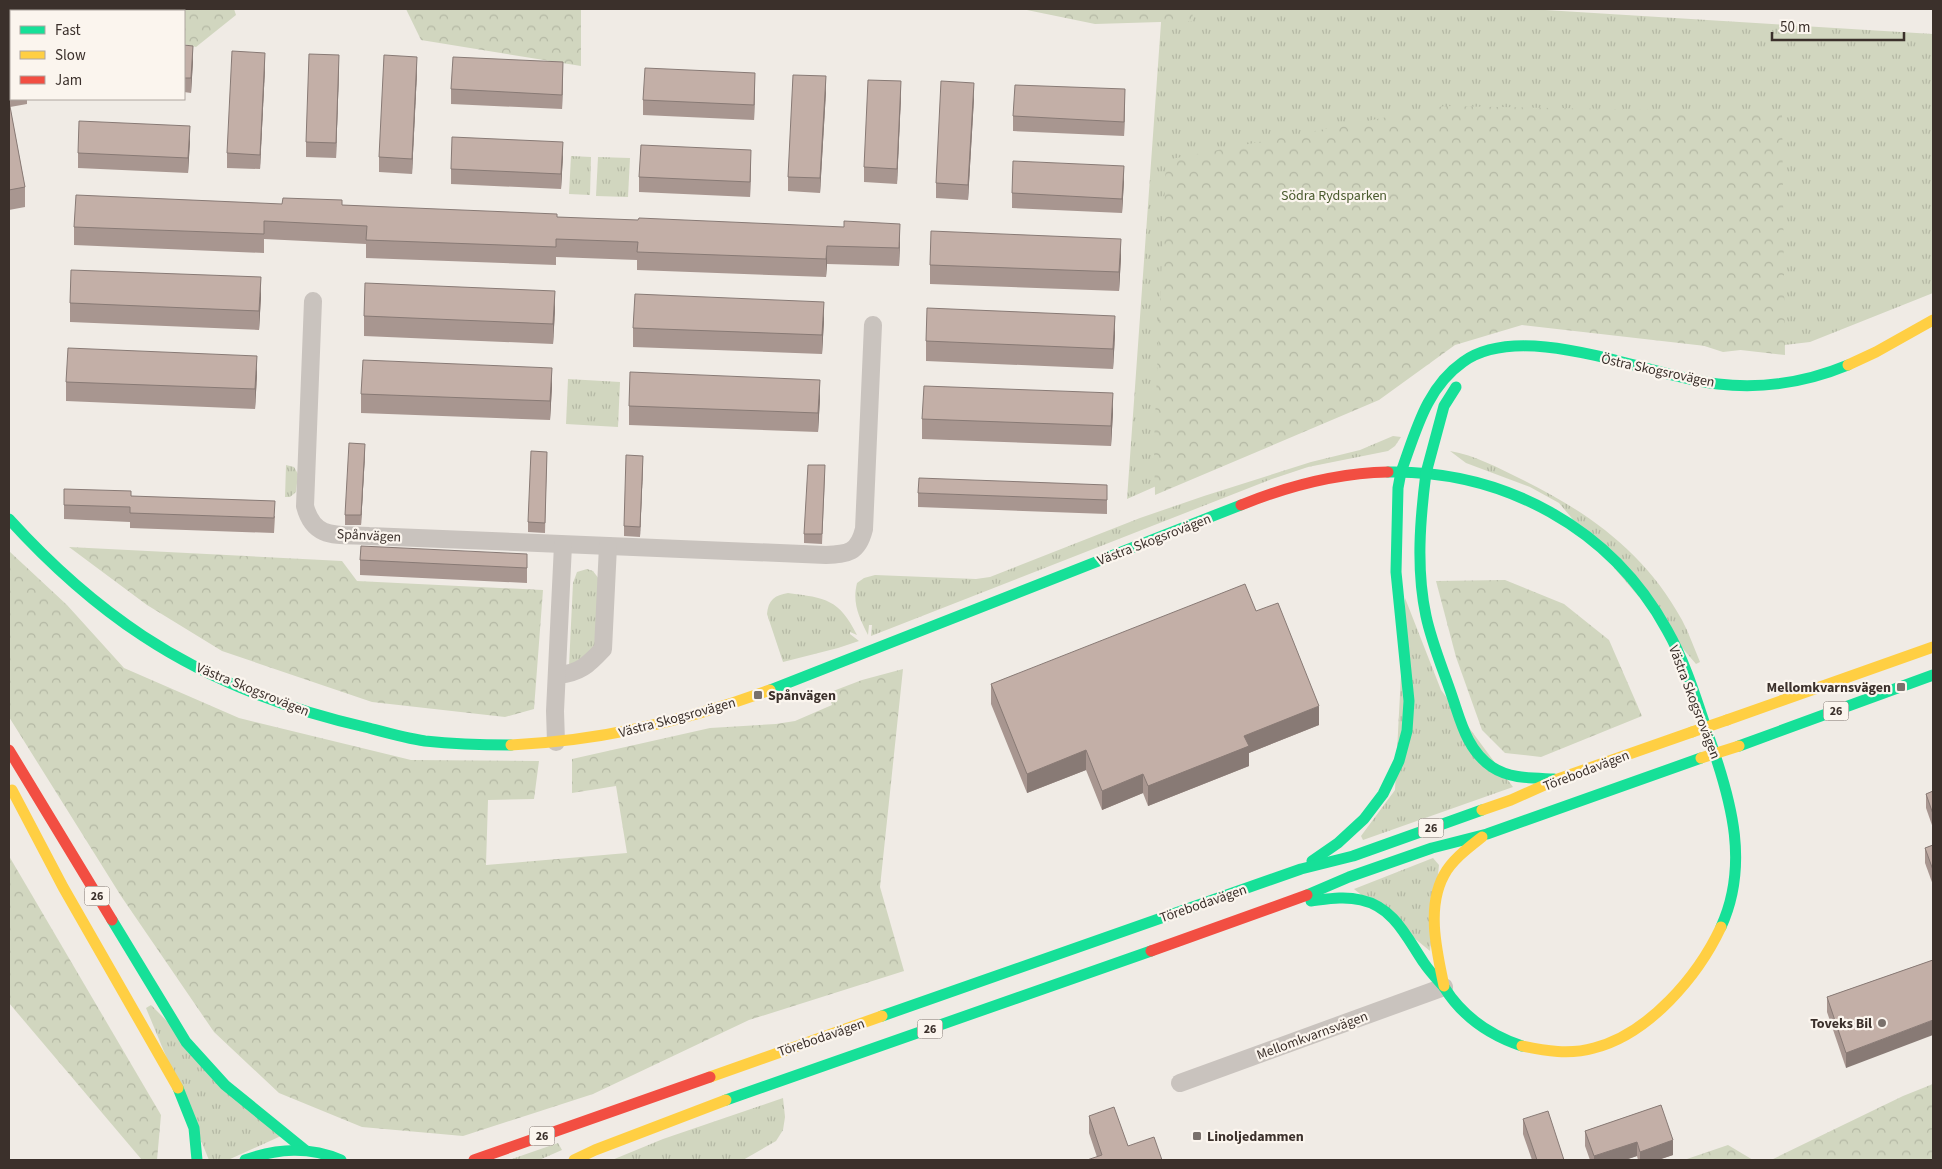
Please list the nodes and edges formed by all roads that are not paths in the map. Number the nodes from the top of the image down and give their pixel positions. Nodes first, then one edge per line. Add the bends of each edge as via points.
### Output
1 (313, 301) dead end
2 (1933, 320) edge
3 (872, 325) dead end
4 (1520, 346) junction
5 (1401, 472) junction
6 (1426, 473) junction
7 (9, 519) edge
8 (563, 545) junction
9 (608, 546) junction
10 (1933, 647) edge
11 (558, 675) junction
12 (1933, 675) edge
13 (556, 742) junction
14 (9, 750) edge
15 (1558, 779) junction
16 (9, 785) edge
17 (1487, 834) junction
18 (1301, 869) junction
19 (1287, 903) junction
20 (1444, 987) junction
21 (1180, 1083) dead end
22 (305, 1150) junction
23 (197, 1160) edge
24 (245, 1160) edge
25 (341, 1160) edge
26 (474, 1160) edge
27 (574, 1160) edge

1 - 8 street, Spånvägen via 305,506 308,520 317,530 369,536
2 - 4 main road, Östra Skogsrovägen via 1848,366 1791,382 1748,387 1693,380 1574,351
3 - 9 street, Spånvägen via 864,529 854,550 826,555
4 - 5 main road, Östra Skogsrovägen via 1479,353 1440,383 1423,413
4 - 6 main road, Östra Skogsrovägen via 1485,360 1455,387 1444,406
5 - 6 main road, Västra Skogsrovägen
5 - 13 main road, Västra Skogsrovägen via 1356,474 1304,483 749,698 649,727
5 - 18 main road, Östra Skogsrovägen via 1396,572 1409,701 1407,731 1399,761 1384,794 1364,819
6 - 15 main road, Östra Skogsrovägen via 1420,548 1425,608 1430,634 1464,730 1473,750 1490,766 1508,775
6 - 20 main road, Västra Skogsrovägen via 1471,480 1538,505 1589,536 1640,590 1661,618 1682,659 1728,793 1736,849 1735,876 1728,905 1720,930 1699,966 1673,998 1622,1037 1590,1050 1551,1052 1519,1046 1488,1031 1460,1010
7 - 13 main road, Västra Skogsrovägen via 74,584 163,649 217,678 290,708 352,726 424,741 486,745
8 - 9 street, Spånvägen
8 - 11 street
9 - 11 street via 603,649 585,667
10 - 15 main road, Törebodavägen / 26, bridge
11 - 13 street
12 - 17 main road, Törebodavägen / 26, bridge
14 - 22 main road, 26 via 186,1042 225,1085
15 - 18 main road, Törebodavägen / 26 via 1511,800 1362,852
16 - 23 main road, 26 via 190,1110 198,1144
17 - 19 main road, Törebodavägen / 26 via 1432,848
17 - 20 main road via 1453,863 1443,877 1438,893 1435,929
18 - 26 main road, Törebodavägen / 26
19 - 20 main road, Västra Skogsrovägen via 1347,898 1378,906 1401,925 1423,962
19 - 27 main road, Törebodavägen / 26 via 722,1101
20 - 21 street, Mellomkvarnsvägen
22 - 24 main road, 26 via 266,1153
22 - 25 main road, 26

